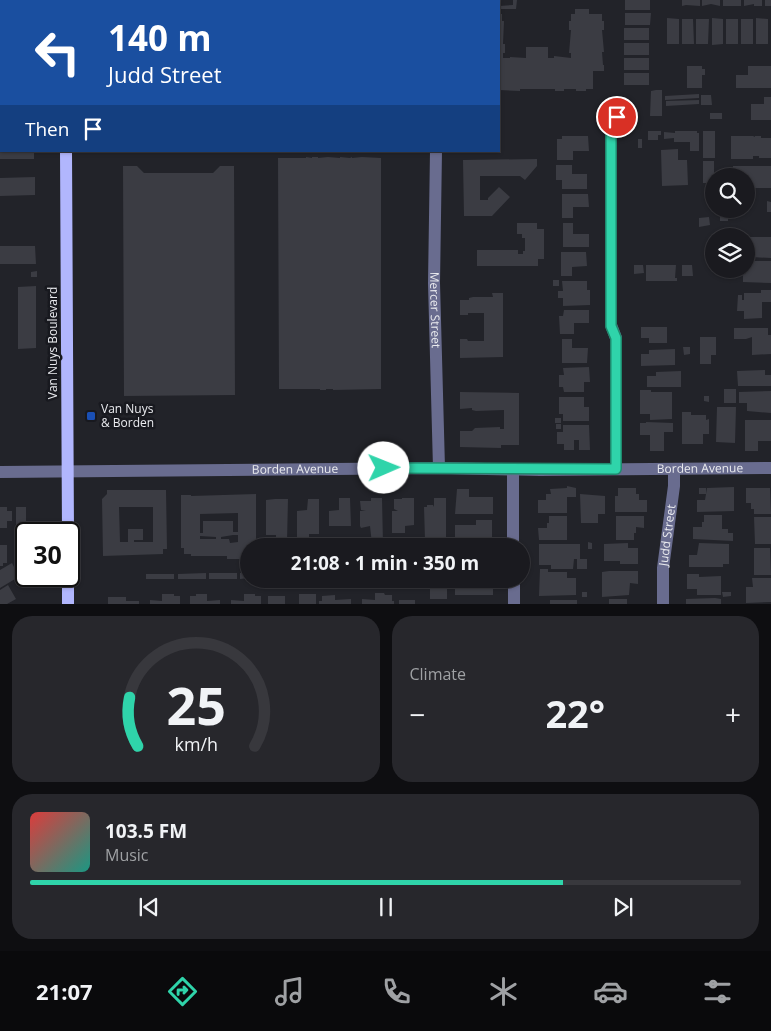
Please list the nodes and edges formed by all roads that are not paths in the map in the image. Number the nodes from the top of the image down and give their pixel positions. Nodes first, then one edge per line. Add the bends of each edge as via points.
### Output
1 (617, 117) dead end
2 (66, 152) edge
3 (436, 152) edge
4 (439, 468) junction
5 (674, 468) junction
6 (771, 468) edge
7 (616, 469) junction
8 (513, 470) junction
9 (0, 472) edge
10 (67, 472) junction
11 (68, 522) edge
12 (513, 538) edge
13 (68, 587) edge
14 (514, 588) edge
15 (68, 604) edge
16 (514, 604) edge
17 (663, 604) edge

1 - 7 street via 611,131 610,186 611,326 616,338
2 - 10 main road, Van Nuys Boulevard
3 - 4 street, Mercer Street via 434,283
4 - 8 street, Borden Avenue
4 - 10 street, Borden Avenue
5 - 6 street, Borden Avenue
5 - 7 street, Borden Avenue
5 - 17 street, Judd Street
7 - 8 street, Borden Avenue
8 - 12 street
9 - 10 street, Borden Avenue
10 - 11 main road, Van Nuys Boulevard
13 - 15 main road
14 - 16 street

